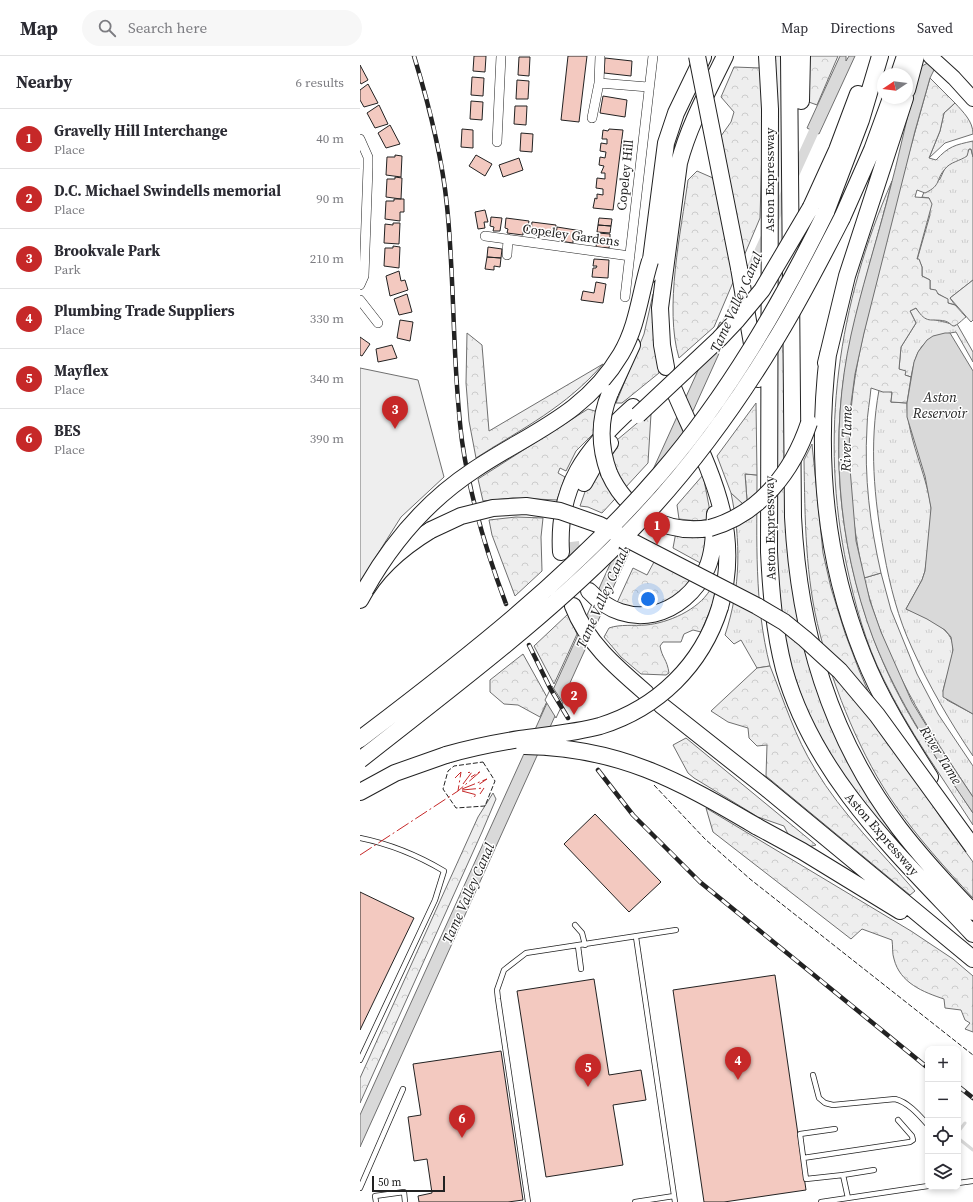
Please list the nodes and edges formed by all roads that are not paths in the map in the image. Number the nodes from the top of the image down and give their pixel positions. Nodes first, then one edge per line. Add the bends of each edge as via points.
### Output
1 (501, 56) edge
2 (600, 56) edge
3 (653, 56) edge
4 (697, 56) edge
5 (703, 56) edge
6 (725, 56) edge
7 (767, 56) edge
8 (789, 56) edge
9 (802, 56) edge
10 (870, 56) edge
11 (880, 56) edge
12 (905, 56) edge
13 (916, 56) edge
14 (940, 58) edge
15 (901, 68) edge
16 (913, 68) edge
17 (598, 83) junction
18 (648, 87) junction
19 (973, 87) edge
20 (973, 99) edge
21 (889, 104) edge
22 (903, 104) edge
23 (592, 118) dead end
24 (360, 139) edge
25 (497, 142) dead end
26 (792, 220) junction
27 (485, 236) dead end
28 (508, 239) junction
29 (507, 255) dead end
30 (630, 256) junction
31 (650, 262) junction
32 (360, 285) edge
33 (625, 297) dead end
34 (360, 300) edge
35 (378, 323) dead end
36 (828, 354) junction
37 (666, 366) dead end
38 (676, 394) dead end
39 (769, 480) junction
40 (717, 492) junction
41 (566, 542) tunnel mouth
42 (589, 591) dead end
43 (363, 595) edge
44 (573, 606) dead end
45 (646, 693) dead end
46 (661, 705) dead end
47 (360, 739) edge
48 (446, 755) junction
49 (360, 760) edge
50 (360, 792) edge
51 (360, 838) edge
52 (973, 844) edge
53 (973, 847) edge
54 (973, 912) edge
55 (575, 925) dead end
56 (676, 930) dead end
57 (973, 934) edge
58 (636, 936) junction
59 (951, 942) junction
60 (585, 945) junction
61 (578, 946) junction
62 (973, 960) edge
63 (581, 969) dead end
64 (360, 1060) edge
65 (813, 1075) dead end
66 (403, 1089) dead end
67 (898, 1120) dead end
68 (925, 1122) edge
69 (835, 1129) dead end
70 (803, 1158) junction
71 (874, 1170) dead end
72 (843, 1175) junction
73 (973, 1181) edge
74 (961, 1182) edge
75 (925, 1186) edge
76 (360, 1188) edge
77 (674, 1196) junction
78 (848, 1198) junction
79 (376, 1202) edge
80 (405, 1202) edge
81 (528, 1202) edge
82 (636, 1202) edge
83 (675, 1202) edge
84 (821, 1202) edge

1 - 25 street
2 - 17 street
3 - 18 street, Copeley Hill
4 - 39 highway, bridge via 743,289 761,404
5 - 31 highway via 670,128
6 - 37 highway via 695,117 679,163 660,308
7 - 39 highway, Aston Expressway via 770,96
8 - 26 highway, Aston Expressway
9 - 26 highway via 799,181
10 - 41 highway, bridge via 838,150 811,207 762,290 715,343 635,411 615,436 589,472 577,502
11 - 47 highway, bridge via 859,126 826,212 795,276 762,332 697,428 660,474 578,561 504,628
12 - 15 highway
13 - 16 highway
14 - 19 main road
14 - 20 main road
17 - 18 street
17 - 23 street
18 - 30 street, Copeley Hill
21 - 49 highway, bridge via 842,218 773,344 740,394 671,484 626,535 532,623
22 - 36 highway via 847,276
24 - 32 street via 368,157 368,168 364,276
26 - 54 highway, Aston Expressway, bridge via 790,289 795,557 803,614 814,658 837,721 879,799 926,861
27 - 28 street, Copeley Gardens
28 - 29 street, Copeley Gardens
28 - 30 street, Copeley Gardens
30 - 33 street, Copeley Hill
31 - 36 highway, bridge via 639,326 607,399 601,433 604,460 613,482 629,503 649,518 674,528 705,529 734,519 758,503 782,476 801,444
31 - 43 highway, bridge via 631,333 622,352 600,384 575,408 473,470 431,503 391,549
34 - 35 street
36 - 52 highway, bridge via 823,401 823,484 833,557 847,610 862,654 878,689 905,737
38 - 40 highway
39 - 57 highway, Aston Expressway via 773,613 785,670 802,717 829,768 851,799
40 - 42 highway via 713,543 707,567 695,589 674,606 650,614 629,614 609,607
40 - 48 highway, bridge via 724,515 729,549 726,584 710,634 690,665 666,691 635,712 590,728 499,742
43 - 53 highway, bridge via 388,564 407,546 434,528 465,515 493,508 526,506 552,509 585,518 757,606 784,622 805,639 840,672 877,715
44 - 45 highway via 597,646
46 - 59 highway
48 - 50 highway via 402,770
48 - 59 highway, bridge via 486,748 526,746 606,756 645,768 682,783 802,851
51 - 64 lane via 380,842 419,857 444,871 435,900
55 - 60 lane via 582,933
56 - 58 lane
58 - 60 lane
58 - 77 lane
59 - 62 highway
60 - 61 lane
61 - 63 lane
61 - 81 lane via 526,953 504,970 497,990
65 - 68 lane via 818,1098 825,1103 901,1100
66 - 76 lane
67 - 70 lane via 912,1136 913,1140 910,1142
69 - 70 lane via 800,1134
70 - 72 lane via 806,1180
71 - 72 lane
72 - 78 lane
73 - 74 lane
75 - 78 lane
77 - 82 lane
77 - 83 lane
78 - 84 lane
79 - 80 lane via 375,1196 404,1192

